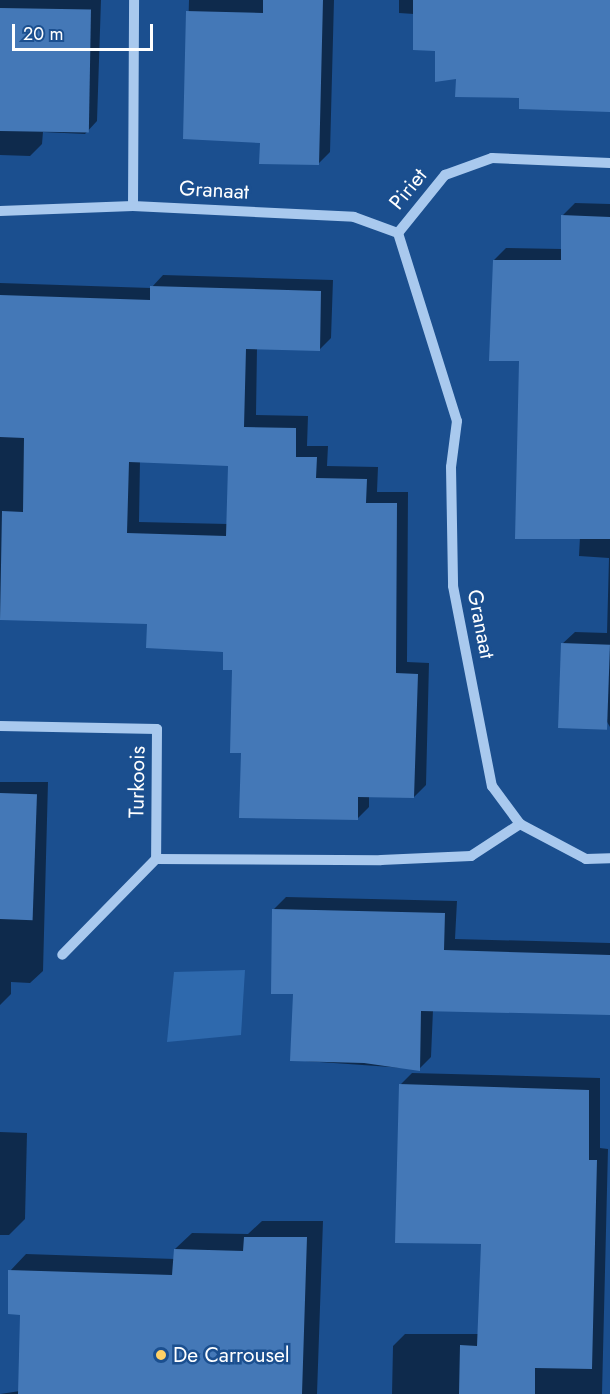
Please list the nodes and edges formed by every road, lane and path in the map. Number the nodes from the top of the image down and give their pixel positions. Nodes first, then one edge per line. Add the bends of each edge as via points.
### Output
1 (134, 0) edge
2 (610, 163) edge
3 (133, 206) junction
4 (0, 211) edge
5 (398, 233) junction
6 (457, 422) joint
7 (0, 726) edge
8 (520, 824) junction
9 (610, 858) edge
10 (156, 859) junction
11 (62, 955) dead end

1 - 3 street
2 - 5 street, Piriet via 492,158 445,175
3 - 4 street, Granaat
3 - 5 street, Granaat via 354,217
5 - 6 street, Piriet
6 - 8 street, Granaat via 451,467 453,586 492,786
7 - 10 street, Turkoois via 158,729
8 - 9 street, Granaat via 586,859
8 - 10 street via 471,856 381,860
10 - 11 street

